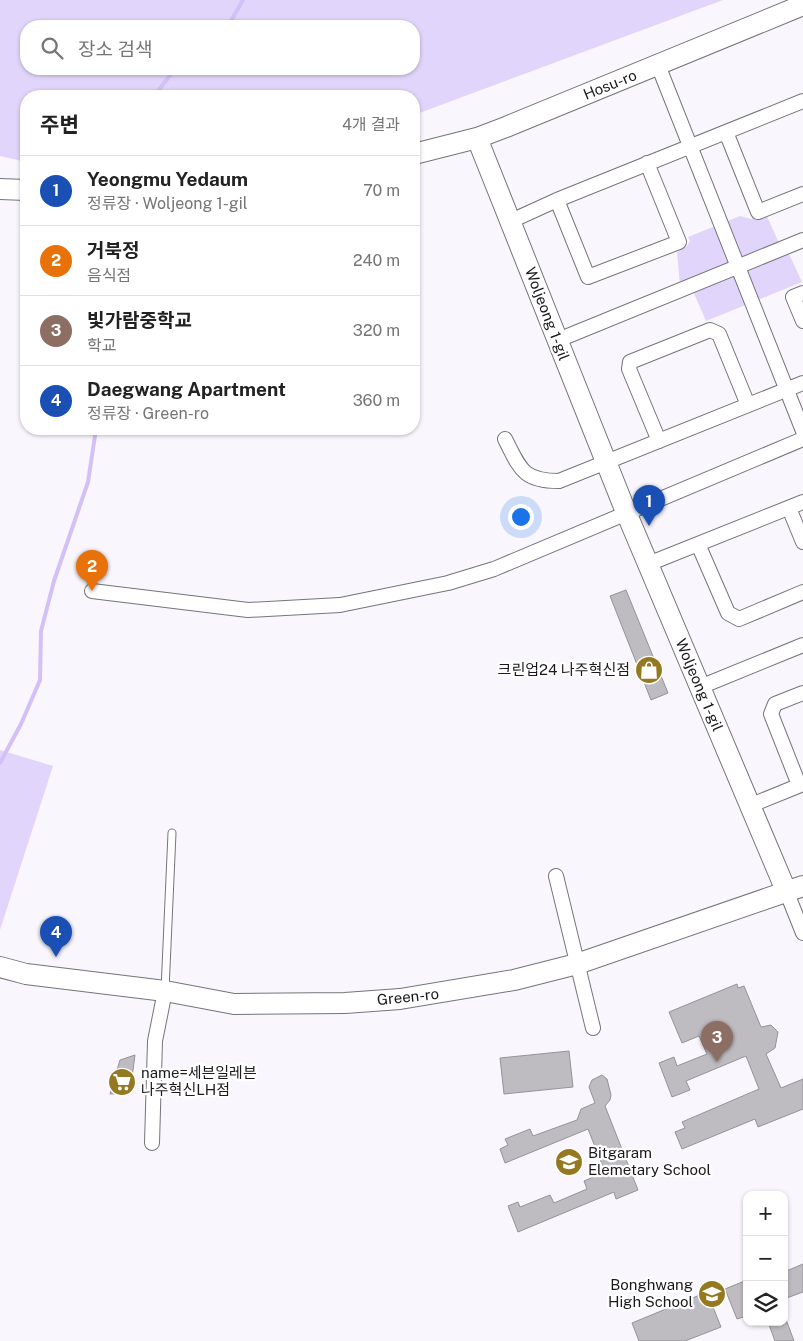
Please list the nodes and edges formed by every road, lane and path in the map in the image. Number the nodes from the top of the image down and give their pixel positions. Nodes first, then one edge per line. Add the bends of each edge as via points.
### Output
1 (803, 5) edge
2 (658, 65) junction
3 (803, 101) edge
4 (726, 132) junction
5 (476, 138) junction
6 (690, 146) junction
7 (420, 152) edge
8 (647, 164) junction
9 (0, 189) edge
10 (20, 190) edge
11 (803, 194) edge
12 (556, 200) junction
13 (511, 221) junction
14 (803, 240) edge
15 (737, 267) junction
16 (803, 293) edge
17 (803, 321) edge
18 (558, 340) junction
19 (803, 383) edge
20 (786, 390) junction
21 (748, 405) junction
22 (803, 431) edge
23 (505, 439) dead end
24 (803, 439) edge
25 (659, 441) junction
26 (606, 463) junction
27 (803, 502) edge
28 (789, 508) junction
29 (626, 512) junction
30 (803, 542) edge
31 (698, 544) junction
32 (648, 564) junction
33 (92, 591) dead end
34 (803, 592) edge
35 (803, 645) edge
36 (700, 687) junction
37 (803, 693) edge
38 (801, 784) edge
39 (749, 806) junction
40 (172, 833) dead end
41 (556, 876) dead end
42 (795, 890) edge
43 (803, 933) edge
44 (577, 964) junction
45 (0, 967) edge
46 (165, 990) junction
47 (593, 1028) dead end
48 (152, 1143) dead end

1 - 2 street, Hosu-ro
2 - 5 street, Hosu-ro
2 - 6 street
3 - 4 street
4 - 6 street
4 - 11 street via 758,212
5 - 7 street, Hosu-ro
5 - 13 street, Woljeong 1-gil
6 - 8 street
6 - 15 street
8 - 12 street
8 - 12 street via 679,242 670,246 588,277
9 - 10 street
12 - 13 street
13 - 18 street, Woljeong 1-gil
14 - 15 street
15 - 18 street
15 - 20 street
16 - 17 street via 793,297
18 - 26 street, Woljeong 1-gil
19 - 20 street
20 - 21 street
20 - 22 street
21 - 25 street
21 - 25 street via 719,334 710,330 630,362 629,369
23 - 26 street via 518,465 531,478 538,480 559,480
24 - 29 street
25 - 26 street
26 - 29 street, Woljeong 1-gil
27 - 28 street
28 - 30 street
28 - 31 street
29 - 32 street, Woljeong 1-gil
29 - 33 street via 494,569 448,583 340,605 248,610
31 - 32 street
31 - 34 street via 728,614 739,619
32 - 36 street, Woljeong 1-gil
35 - 36 street
36 - 39 street, Woljeong 1-gil
37 - 38 street via 775,704 771,714
38 - 39 street
39 - 42 street, Woljeong 1-gil
40 - 46 lane
41 - 44 street
42 - 43 street
42 - 44 street, Green-ro
44 - 46 street, Green-ro via 439,994 345,1003 234,1004
44 - 47 street
45 - 46 street, Green-ro via 26,974
46 - 48 street via 155,1041

